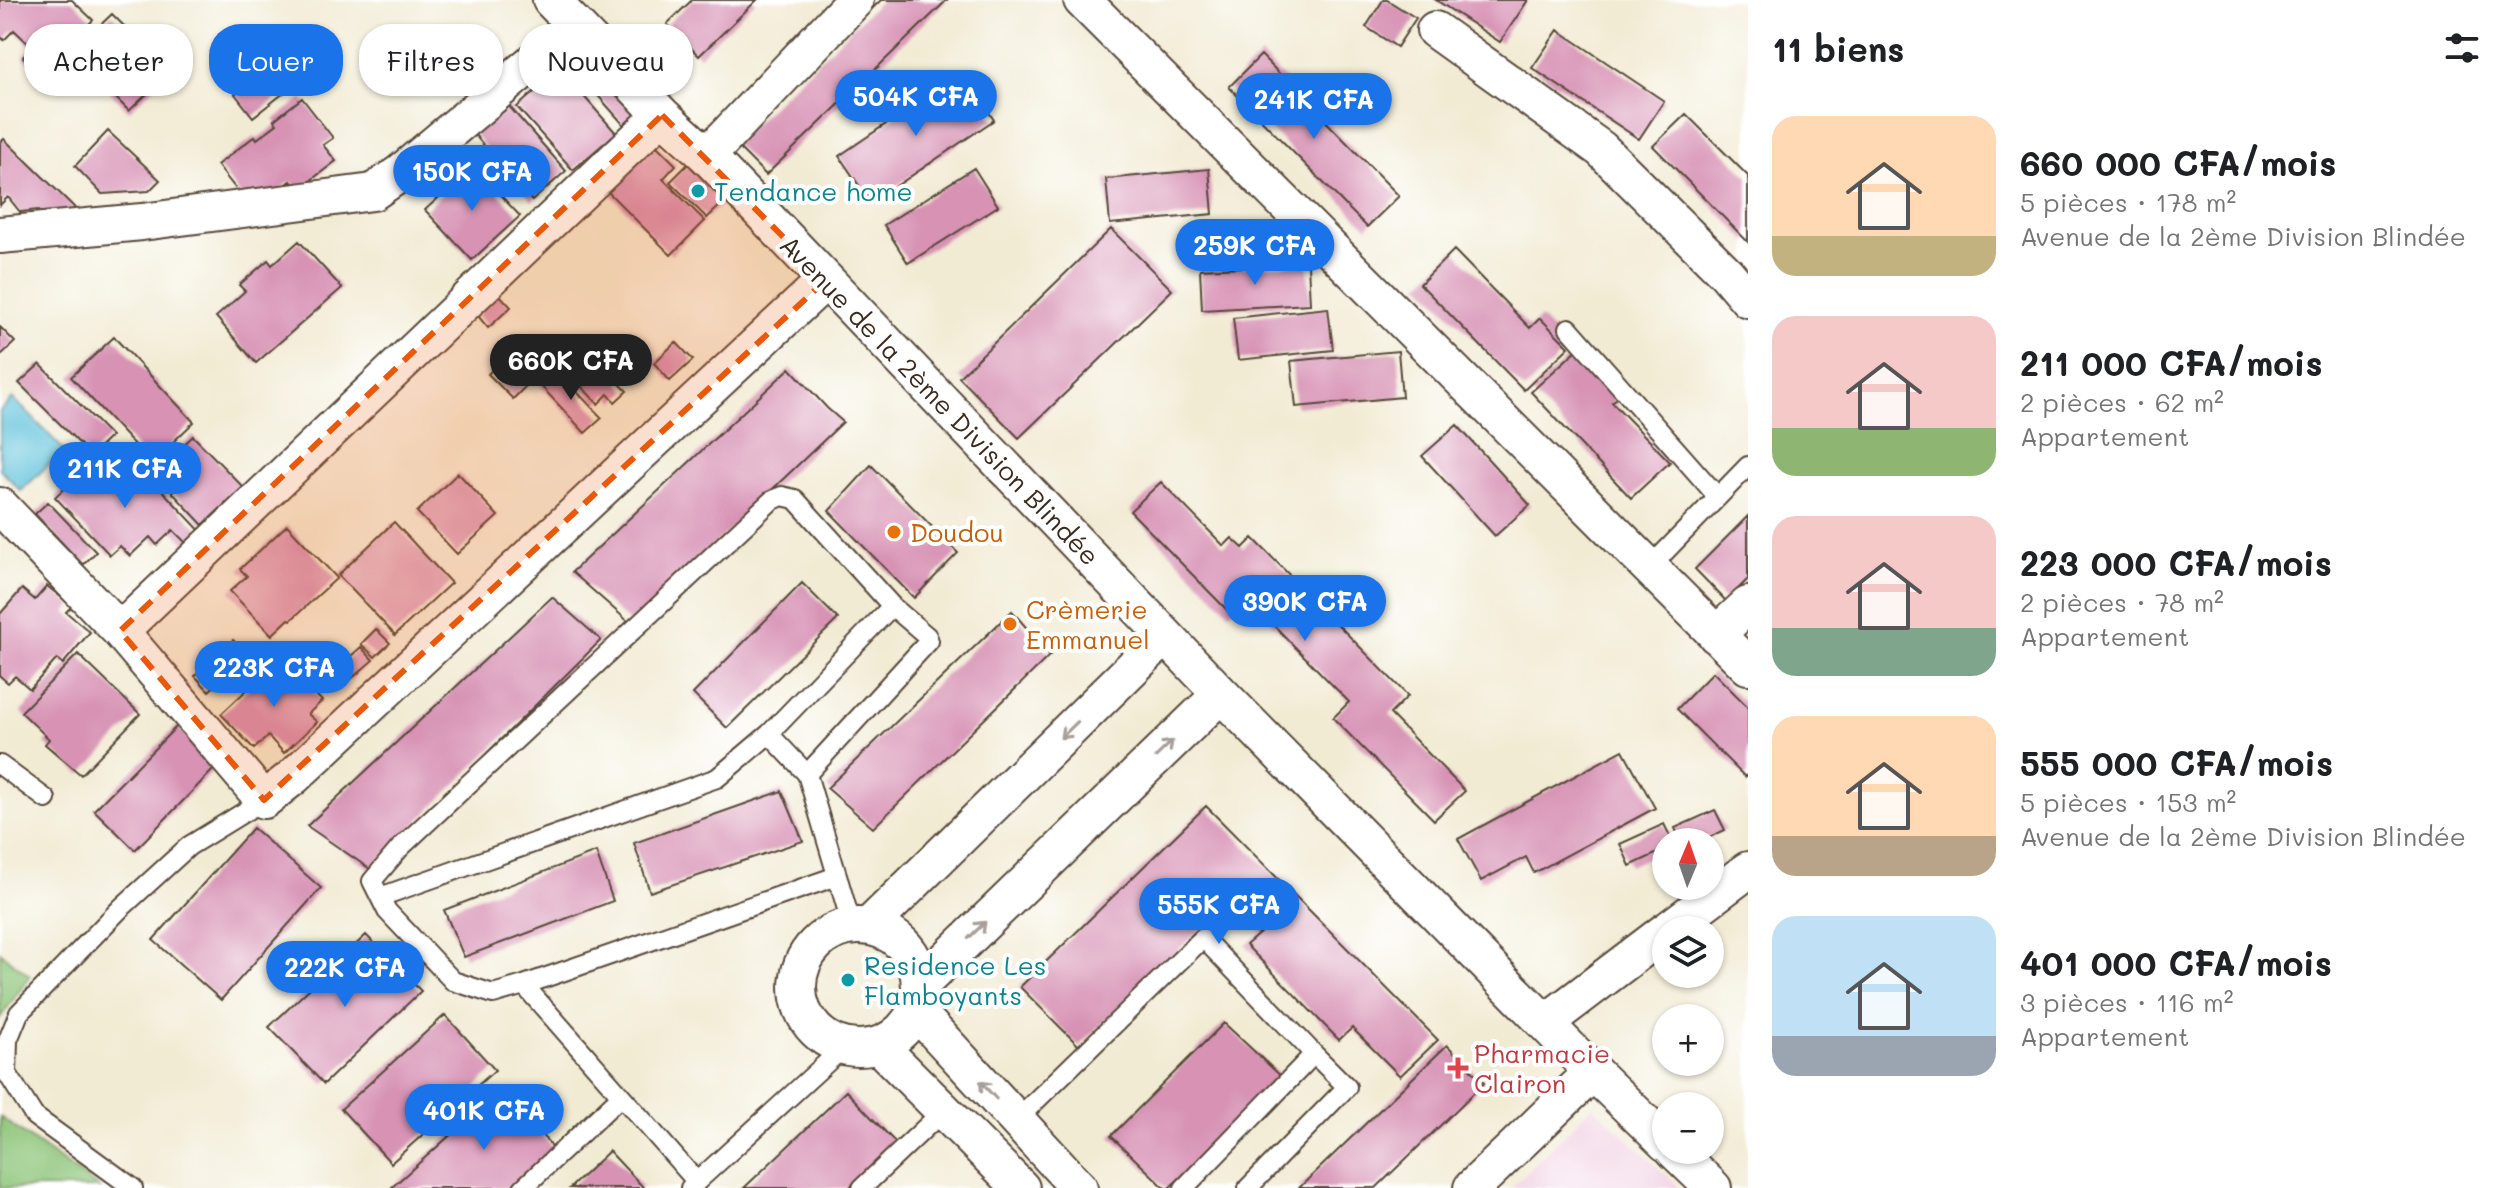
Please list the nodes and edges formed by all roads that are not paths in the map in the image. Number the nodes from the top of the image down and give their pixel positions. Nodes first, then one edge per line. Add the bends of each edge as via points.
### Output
1 (551, 0) edge
2 (855, 0) edge
3 (1082, 0) edge
4 (574, 24) edge
5 (1435, 30) dead end
6 (519, 74) edge
7 (644, 96) edge
8 (662, 115) junction
9 (707, 156) junction
10 (0, 235) edge
11 (826, 280) junction
12 (1748, 299) edge
13 (1569, 328) dead end
14 (1748, 466) edge
15 (1718, 497) junction
16 (0, 506) edge
17 (1649, 568) junction
18 (1748, 605) edge
19 (892, 606) junction
20 (120, 631) junction
21 (1716, 635) junction
22 (1165, 636) junction
23 (1748, 666) edge
24 (1221, 694) junction
25 (769, 734) junction
26 (0, 765) edge
27 (807, 774) junction
28 (46, 799) dead end
29 (264, 800) junction
30 (1748, 870) edge
31 (837, 876) junction
32 (380, 897) junction
33 (1687, 916) edge
34 (861, 926) junction
35 (1652, 942) edge
36 (524, 985) junction
37 (918, 998) junction
38 (1545, 1023) junction
39 (861, 1046) junction
40 (1314, 1054) junction
41 (1593, 1072) junction
42 (621, 1096) junction
43 (943, 1111) junction
44 (1016, 1120) junction
45 (1652, 1129) edge
46 (1688, 1164) edge
47 (694, 1185) edge
48 (1189, 1187) edge
49 (133, 1188) edge
50 (523, 1188) edge
51 (862, 1188) edge
52 (1021, 1188) edge
53 (1079, 1188) edge
54 (1248, 1188) edge
55 (1472, 1188) edge
56 (1713, 1188) edge

1 - 4 street, Avenue de la 2ème Division Blindée
2 - 9 street
3 - 17 street
5 - 12 street via 1601,149
6 - 10 street via 373,192
7 - 8 street, Avenue de la 2ème Division Blindée
8 - 9 street, Avenue de la 2ème Division Blindée
8 - 20 street
9 - 11 street, Avenue de la 2ème Division Blindée
11 - 22 street, Avenue de la 2ème Division Blindée
11 - 29 street
13 - 15 lane
14 - 15 lane
15 - 17 lane
16 - 20 street
17 - 21 street
18 - 21 street
19 - 25 lane
19 - 27 lane via 927,636 927,646
19 - 32 lane via 795,499 782,496 771,501 400,848 372,881
20 - 29 street
21 - 23 street
22 - 24 street, Avenue de la 2ème Division Blindée
22 -> 34 street
37 -> 24 street
24 - 38 street, Avenue de la 2ème Division Blindée
25 - 27 lane
25 - 32 lane via 717,778
26 - 28 lane
27 - 31 lane
29 - 49 lane via 189,846 121,908 19,1013 8,1040 7,1073 34,1116
30 - 33 street
31 - 34 lane
31 - 36 lane
32 - 36 lane via 453,981 493,994
34 - 37 street via 889,933 905,946 916,964
34 - 39 street via 835,930 820,939 800,966 797,983 798,1000 814,1030 828,1040
35 - 38 street
36 - 42 lane
37 - 39 street via 900,1032
44 -> 37 street
38 - 41 street, Avenue de la 2ème Division Blindée
39 - 43 street
39 - 47 lane
40 - 44 lane via 1203,938
40 - 48 lane
40 - 54 lane via 1347,1087
41 - 45 street, Avenue de la 2ème Division Blindée
41 - 55 street
42 - 47 lane
42 - 50 lane
43 - 51 lane
43 - 52 street
44 - 53 street
46 - 56 street

